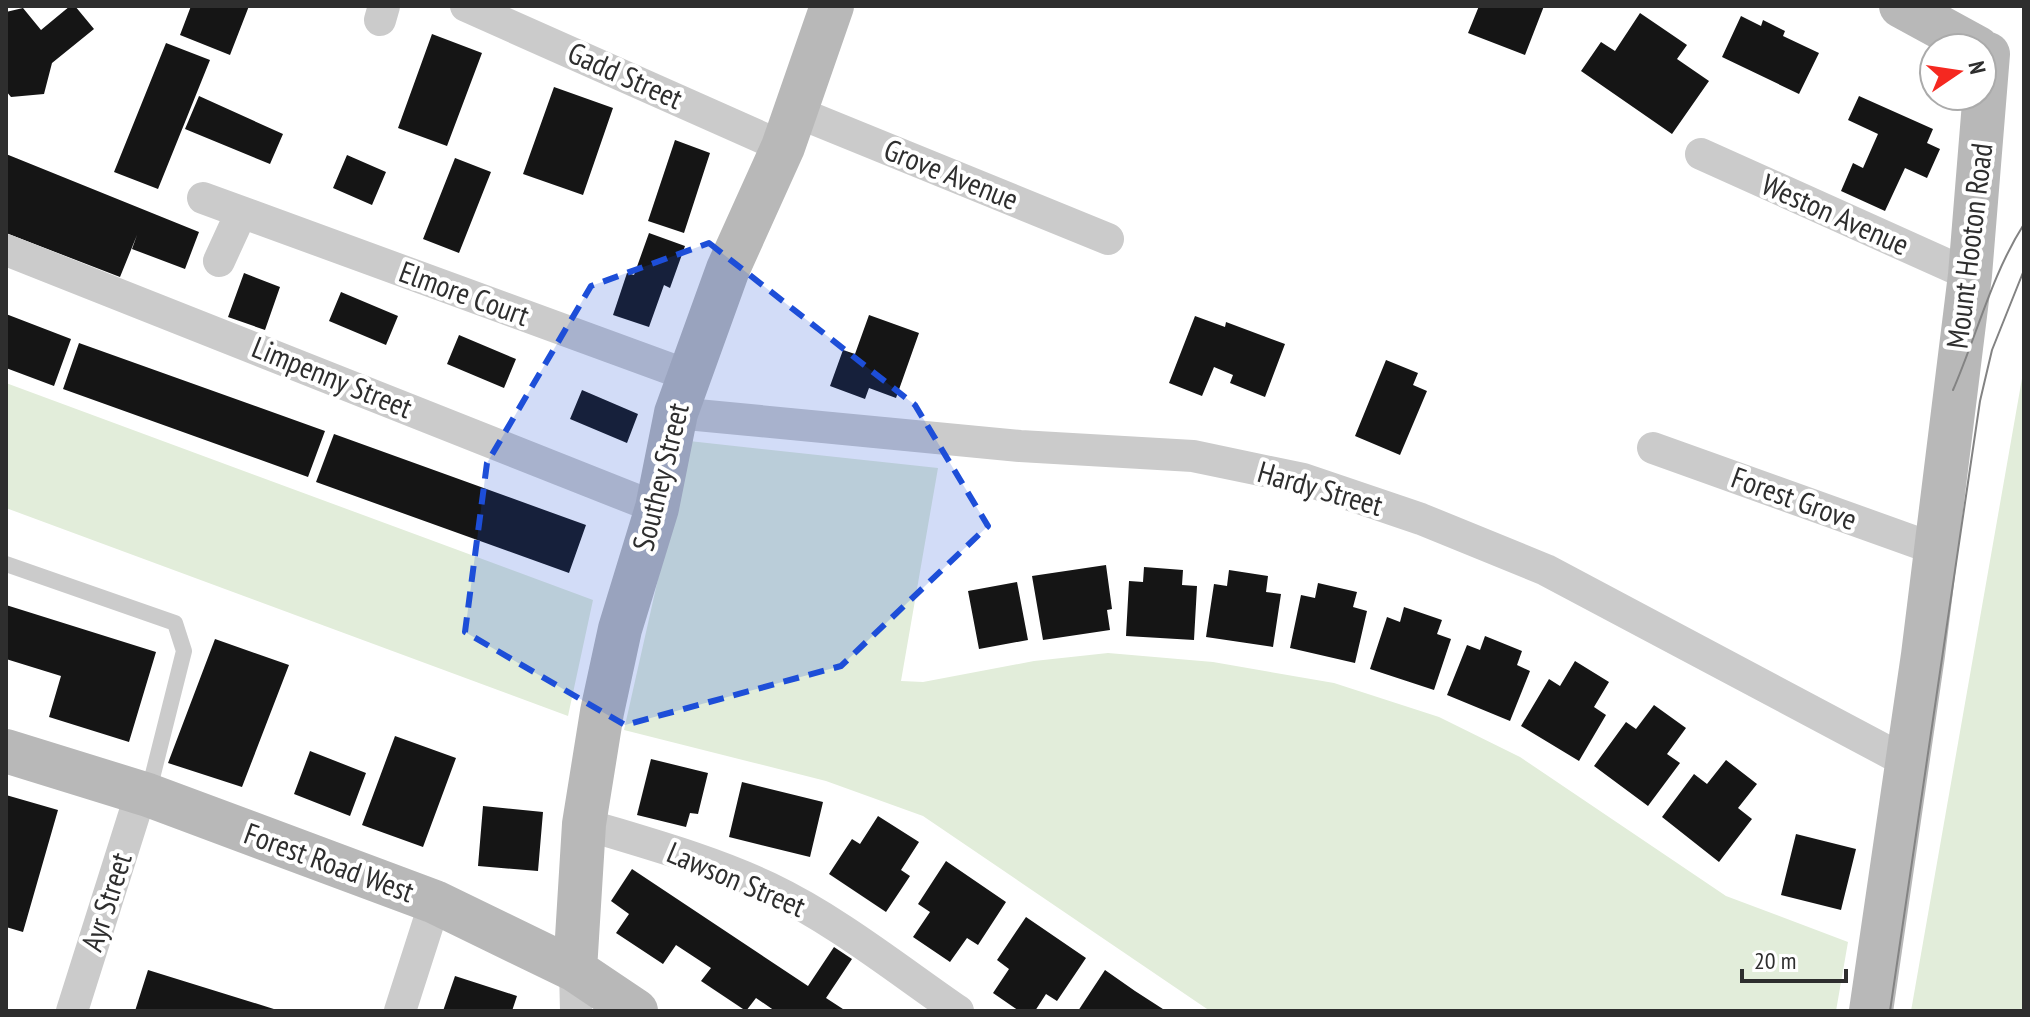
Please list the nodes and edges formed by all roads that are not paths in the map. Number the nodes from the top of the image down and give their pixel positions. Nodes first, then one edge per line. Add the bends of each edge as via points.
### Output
1 (466, 6) edge
2 (832, 6) edge
3 (1901, 6) edge
4 (1948, 32) edge
5 (1987, 112) edge
6 (789, 129) junction
7 (1701, 154) dead end
8 (203, 198) dead end
9 (241, 213) junction
10 (1108, 239) dead end
11 (6, 250) edge
12 (219, 261) dead end
13 (1970, 275) junction
14 (682, 394) junction
15 (1653, 448) dead end
16 (657, 508) junction
17 (1935, 549) junction
18 (6, 564) edge
19 (6, 751) edge
20 (1907, 762) junction
21 (144, 794) junction
22 (584, 824) junction
23 (435, 902) junction
24 (576, 991) edge
25 (72, 1011) edge
26 (400, 1011) edge
27 (636, 1011) edge
28 (958, 1011) edge
29 (1871, 1011) edge

1 - 6 street, Gadd Street
2 - 6 street, Southey Street
3 - 4 street
5 - 13 street, Mount Hooton Road
6 - 10 street, Grove Avenue
6 - 14 street, Southey Street via 728,269
7 - 13 street, Weston Avenue
8 - 9 street, Elmore Court
9 - 12 street
9 - 14 street, Elmore Court
11 - 16 street, Limpenny Street
13 - 17 street, Mount Hooton Road
14 - 16 street, Southey Street
14 - 20 street, Hardy Street via 1020,446 1193,456 1303,479 1546,570
15 - 17 street, Forest Grove
16 - 22 street, Southey Street via 610,670
17 - 20 street, Mount Hooton Road
18 - 21 lane via 175,623 184,651
19 - 21 street, Forest Road West
20 - 29 street, Mount Hooton Road
21 - 23 street, Forest Road West
21 - 25 street, Ayr Street
22 - 24 street, Southey Street
22 - 28 street, Lawson Street via 769,888
23 - 24 street, Forest Road West
23 - 26 street
24 - 27 street, Forest Road West

